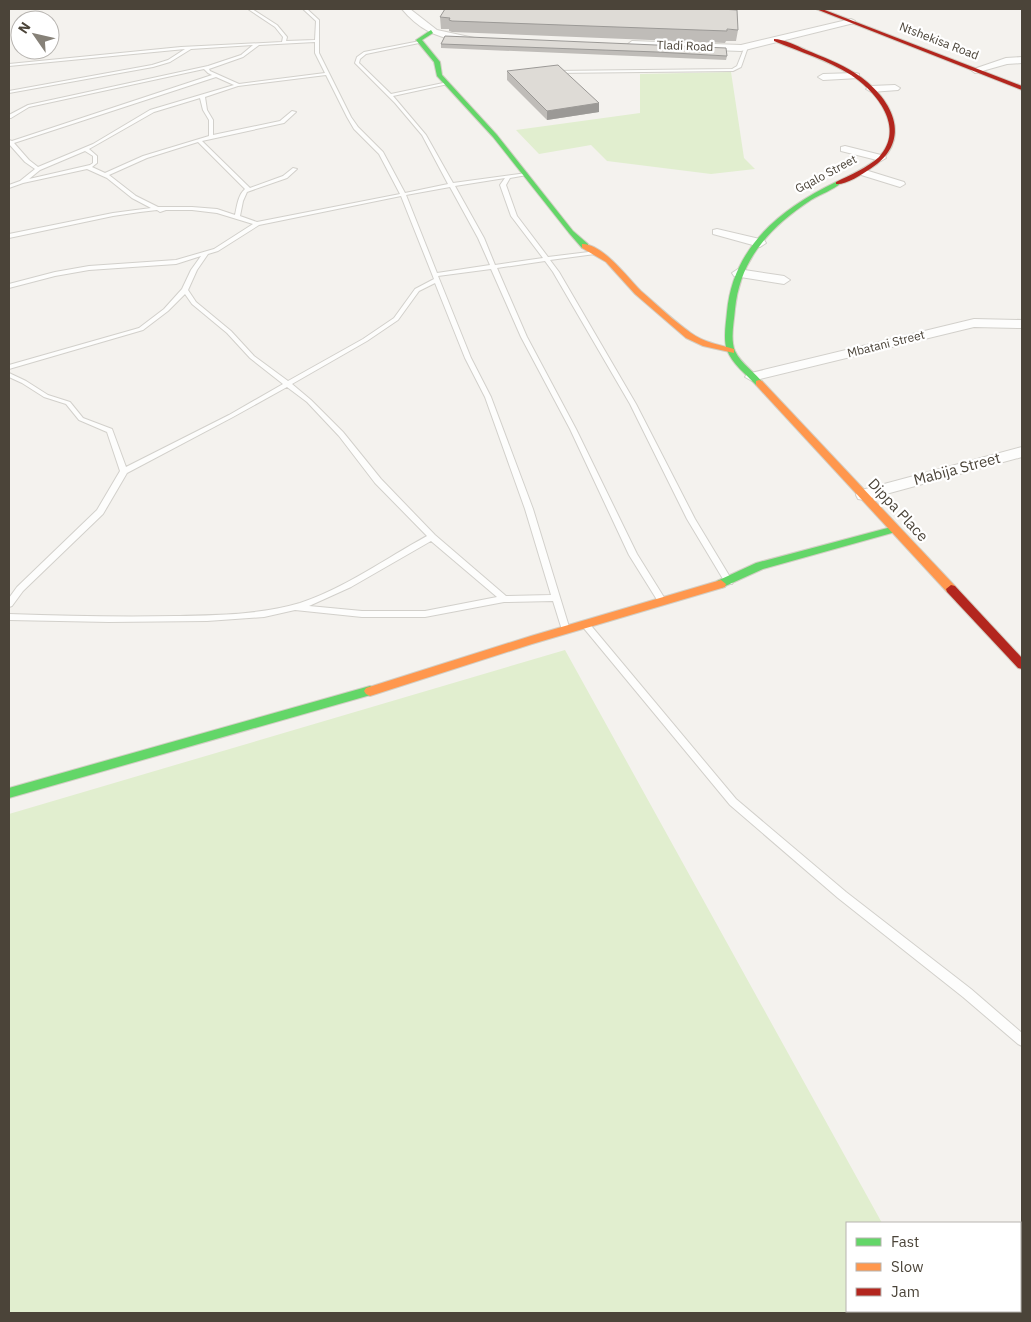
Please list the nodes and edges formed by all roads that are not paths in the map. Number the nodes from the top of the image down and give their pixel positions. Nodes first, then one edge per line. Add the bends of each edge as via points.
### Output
1 (250, 9) edge
2 (305, 9) edge
3 (406, 9) edge
4 (818, 9) edge
5 (851, 21) junction
6 (431, 32) junction
7 (477, 38) edge
8 (316, 40) junction
9 (776, 40) junction
10 (284, 41) junction
11 (419, 42) junction
12 (259, 43) junction
13 (622, 44) edge
14 (746, 47) junction
15 (190, 48) junction
16 (1022, 60) edge
17 (169, 61) junction
18 (176, 64) dead end
19 (9, 66) edge
20 (183, 67) dead end
21 (207, 67) junction
22 (190, 70) junction
23 (975, 70) junction
24 (547, 72) edge
25 (328, 74) junction
26 (216, 75) junction
27 (856, 76) junction
28 (823, 78) dead end
29 (446, 83) junction
30 (238, 85) junction
31 (895, 88) dead end
32 (1022, 88) edge
33 (872, 90) junction
34 (9, 92) edge
35 (202, 95) junction
36 (390, 95) junction
37 (294, 112) dead end
38 (9, 117) edge
39 (211, 138) junction
40 (199, 140) junction
41 (10, 142) edge
42 (86, 149) junction
43 (845, 149) dead end
44 (881, 158) junction
45 (89, 168) junction
46 (38, 169) junction
47 (295, 169) dead end
48 (862, 172) junction
49 (525, 174) junction
50 (106, 175) junction
51 (509, 176) junction
52 (22, 182) junction
53 (900, 184) dead end
54 (450, 185) junction
55 (9, 187) edge
56 (248, 189) junction
57 (403, 194) junction
58 (160, 210) junction
59 (237, 218) junction
60 (257, 224) junction
61 (717, 232) dead end
62 (9, 236) edge
63 (760, 243) junction
64 (595, 252) junction
65 (205, 254) junction
66 (548, 259) junction
67 (494, 265) junction
68 (738, 273) junction
69 (436, 278) junction
70 (784, 280) dead end
71 (9, 286) edge
72 (185, 290) junction
73 (1022, 324) edge
74 (731, 351) junction
75 (9, 367) edge
76 (9, 375) edge
77 (752, 377) junction
78 (285, 384) junction
79 (1022, 452) edge
80 (124, 472) junction
81 (864, 495) junction
82 (895, 529) junction
83 (432, 536) junction
84 (729, 582) junction
85 (556, 598) junction
86 (504, 599) junction
87 (662, 600) junction
88 (9, 604) edge
89 (294, 608) junction
90 (9, 617) edge
91 (586, 624) junction
92 (566, 630) junction
93 (1019, 658) edge
94 (9, 793) edge
95 (1022, 1040) edge

1 - 10 lane via 276,26 285,37
2 - 8 lane via 320,26
3 - 6 street
4 - 5 street, Ntshekisa Road
5 - 9 street, Tladi Road
5 - 23 street, Ntshekisa Road
6 - 7 street
6 - 11 street via 421,36
8 - 10 lane
8 - 25 lane via 317,53
9 - 14 street, Tladi Road
9 - 27 street, Gqalo Street
10 - 12 lane
11 - 29 street via 437,62 438,74
11 - 36 lane via 368,52 358,58 358,64
12 - 15 lane
12 - 21 lane via 242,56
13 - 14 street, Tladi Road
14 - 24 lane via 739,67 729,70
15 - 17 lane
15 - 19 lane
16 - 23 street
17 - 18 lane
17 - 34 lane
20 - 22 lane
21 - 22 lane
21 - 26 lane via 206,70
22 - 38 lane via 31,106
23 - 32 street, Ntshekisa Road
25 - 30 lane
25 - 57 lane via 348,117 381,153
26 - 30 lane
26 - 41 lane
27 - 28 street
27 - 33 street, Gqalo Street
29 - 36 lane
29 - 49 street
30 - 35 lane
31 - 33 street
33 - 44 street, Gqalo Street via 895,124 892,144
35 - 39 lane via 211,120
35 - 42 lane via 144,114
36 - 54 lane via 424,135
37 - 39 lane via 282,122
39 - 40 lane
40 - 50 lane via 144,157
40 - 56 lane
41 - 46 lane
42 - 45 lane via 95,156 94,165
42 - 46 lane
43 - 44 street
44 - 48 street, Gqalo Street
45 - 50 lane
45 - 52 lane
46 - 52 lane
47 - 56 lane via 285,177
48 - 53 street
48 - 63 street, Gqalo Street via 801,201
49 - 51 lane
49 - 64 street via 571,232
50 - 58 lane via 134,197
51 - 54 lane
51 - 66 lane via 503,185 514,216
52 - 55 lane
54 - 57 lane
54 - 67 lane
56 - 59 lane via 241,196
57 - 60 lane
57 - 69 lane
58 - 59 lane via 210,210
58 - 62 lane via 108,216
59 - 60 lane
60 - 65 lane
61 - 63 street
63 - 68 street, Gqalo Street
64 - 66 lane
64 - 74 street via 609,260 638,292 690,336
65 - 71 lane via 170,264 68,271
65 - 72 lane
66 - 67 lane
66 - 84 lane via 629,396 692,519
67 - 69 lane
67 - 87 lane via 524,337 634,555
68 - 70 street
68 - 74 street, Gqalo Street via 729,342
69 - 78 lane via 417,290 396,319 383,329
69 - 85 lane via 468,358 488,397 529,509
72 - 75 lane via 166,310 136,331
72 - 78 lane via 194,303
73 - 77 street, Mbatani Street via 974,323
74 - 77 street
76 - 80 lane via 46,396 68,403 81,418 110,432
77 - 81 street, Dippa Place
78 - 80 lane
78 - 83 lane via 309,401 341,434 378,481
79 - 81 street, Mabija Street
80 - 88 lane via 100,512 20,589
81 - 82 street, Dippa Place
82 - 84 street via 760,566
82 - 93 street, Dippa Place
83 - 86 lane
83 - 89 lane via 359,580
84 - 87 street
85 - 86 lane
85 - 92 lane
86 - 89 lane via 425,614 362,614
87 - 91 street
89 - 90 lane via 258,616 216,618 101,620
91 - 92 street
91 - 95 lane via 733,802
92 - 94 street via 373,690

